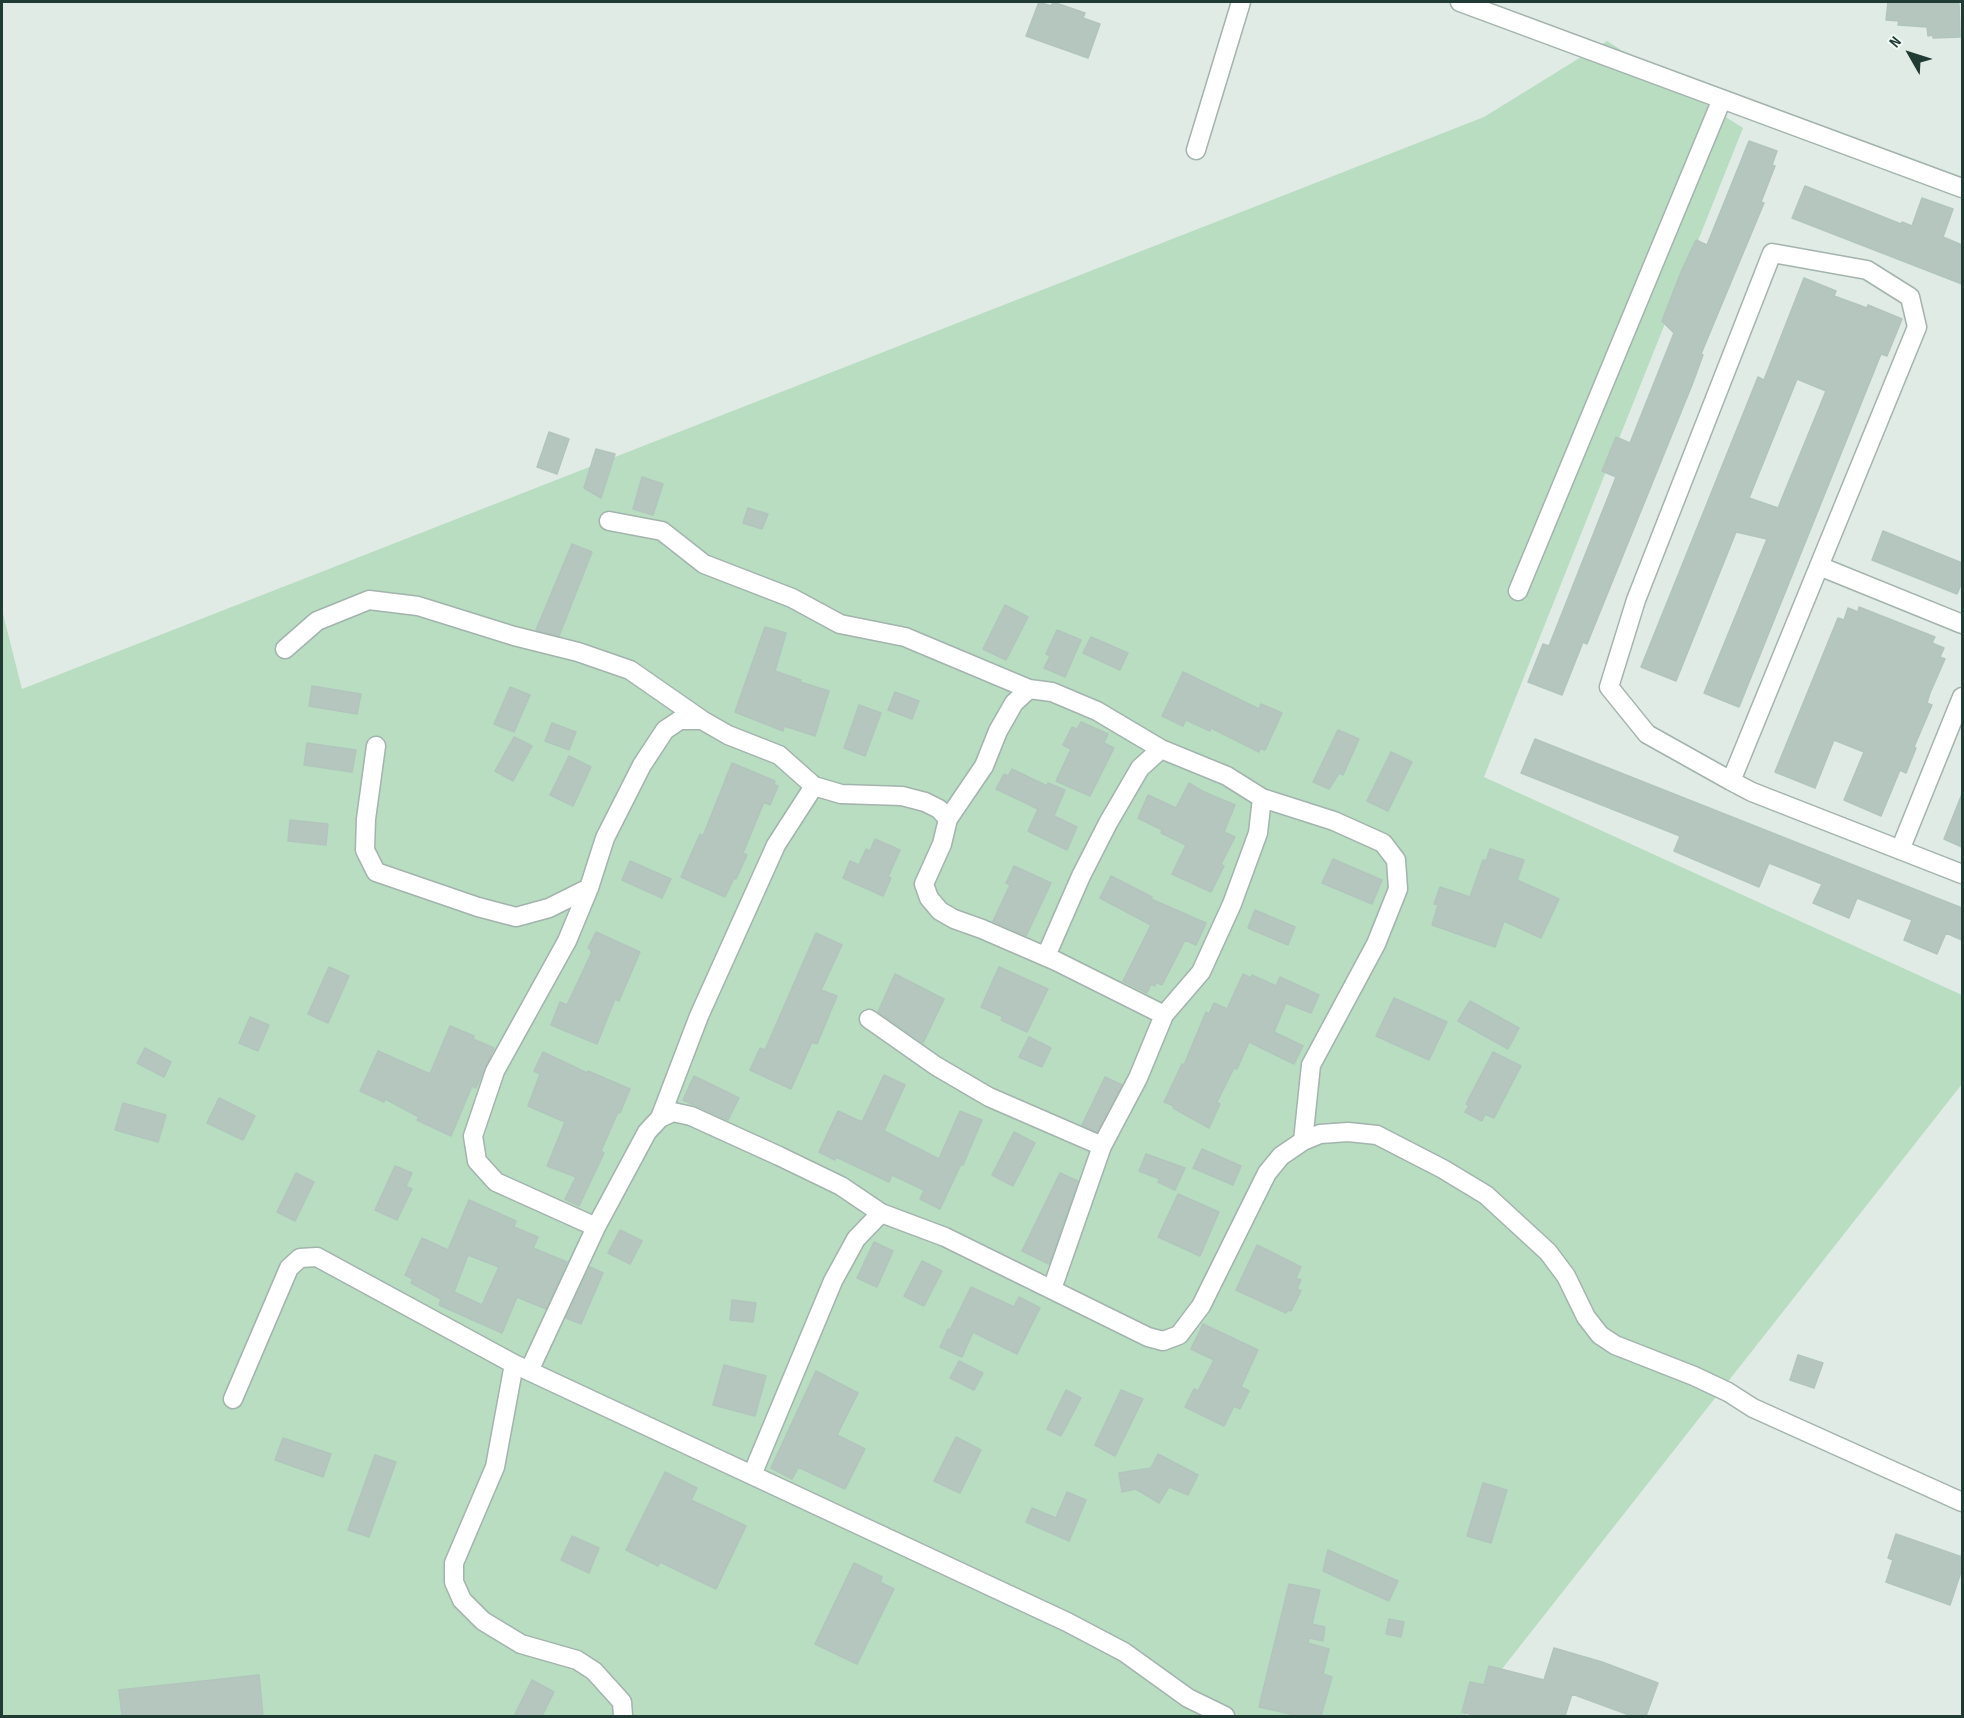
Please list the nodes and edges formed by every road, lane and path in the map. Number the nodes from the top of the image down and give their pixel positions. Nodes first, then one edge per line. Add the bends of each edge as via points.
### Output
1 (1241, 2) edge
2 (1460, 2) edge
3 (1722, 99) junction
4 (1196, 150) dead end
5 (1962, 188) edge
6 (609, 521) dead end
7 (1819, 566) junction
8 (1518, 591) dead end
9 (1962, 624) edge
10 (285, 650) dead end
11 (1029, 689) junction
12 (1962, 697) edge
13 (702, 720) junction
14 (376, 746) dead end
15 (1161, 749) junction
16 (1731, 781) junction
17 (814, 786) junction
18 (1262, 798) junction
19 (948, 819) junction
20 (1900, 850) junction
21 (1962, 874) edge
22 (589, 888) junction
23 (1046, 957) junction
24 (1164, 1015) junction
25 (869, 1020) dead end
26 (660, 1118) junction
27 (1303, 1142) junction
28 (1102, 1146) junction
29 (881, 1213) junction
30 (596, 1227) junction
31 (1052, 1289) junction
32 (521, 1368) junction
33 (233, 1399) dead end
34 (752, 1475) junction
35 (1962, 1502) edge
36 (623, 1716) edge
37 (1226, 1716) edge

1 - 4 street
2 - 3 street
3 - 5 street
3 - 8 street
6 - 11 street via 662,531 704,564 792,598 840,624 905,638
7 - 9 street
7 - 16 street
7 - 16 street via 1917,327 1910,297 1868,270 1772,252 1636,600 1609,687 1647,734
10 - 13 street via 317,621 369,600 418,606 578,651 630,670
11 - 15 street via 1052,692 1097,711
11 - 19 street via 1014,703 984,766
12 - 20 street
13 - 17 street via 779,755
13 - 22 street via 680,720 665,730 605,838
14 - 22 street via 365,850 376,872 516,917 549,908
15 - 18 street via 1227,776
15 - 23 street via 1140,768 1108,824
16 - 20 street
17 - 19 street via 841,794 902,796 925,802
17 - 26 street via 776,845 699,1016
18 - 24 street via 1258,832 1206,962
18 - 27 street via 1334,820 1383,843 1396,860 1398,889 1376,944 1311,1065
19 - 23 street via 942,844 924,884 929,898 954,919
20 - 21 street
22 - 30 street via 567,941 495,1071 473,1136 477,1161 496,1182
23 - 24 street
24 - 28 street via 1138,1078
25 - 28 street via 989,1097
26 - 29 street via 673,1112 691,1116 841,1186
26 - 30 street via 647,1132
27 - 31 street via 1281,1156 1267,1173 1201,1306 1179,1335 1163,1341 1148,1336
27 - 35 street via 1320,1134 1339,1132 1377,1135 1443,1169 1486,1195 1548,1252 1566,1276 1586,1317 1615,1346 1694,1376 1753,1408
28 - 31 street
29 - 31 street via 945,1237
29 - 34 street via 856,1239 833,1281
30 - 32 street
32 - 33 street via 318,1257 300,1258 289,1268
32 - 34 street
32 - 36 street via 495,1467 454,1563 454,1582 462,1600 483,1621 521,1644 577,1660 594,1671 622,1702
34 - 37 street via 1067,1622 1124,1652 1188,1698

